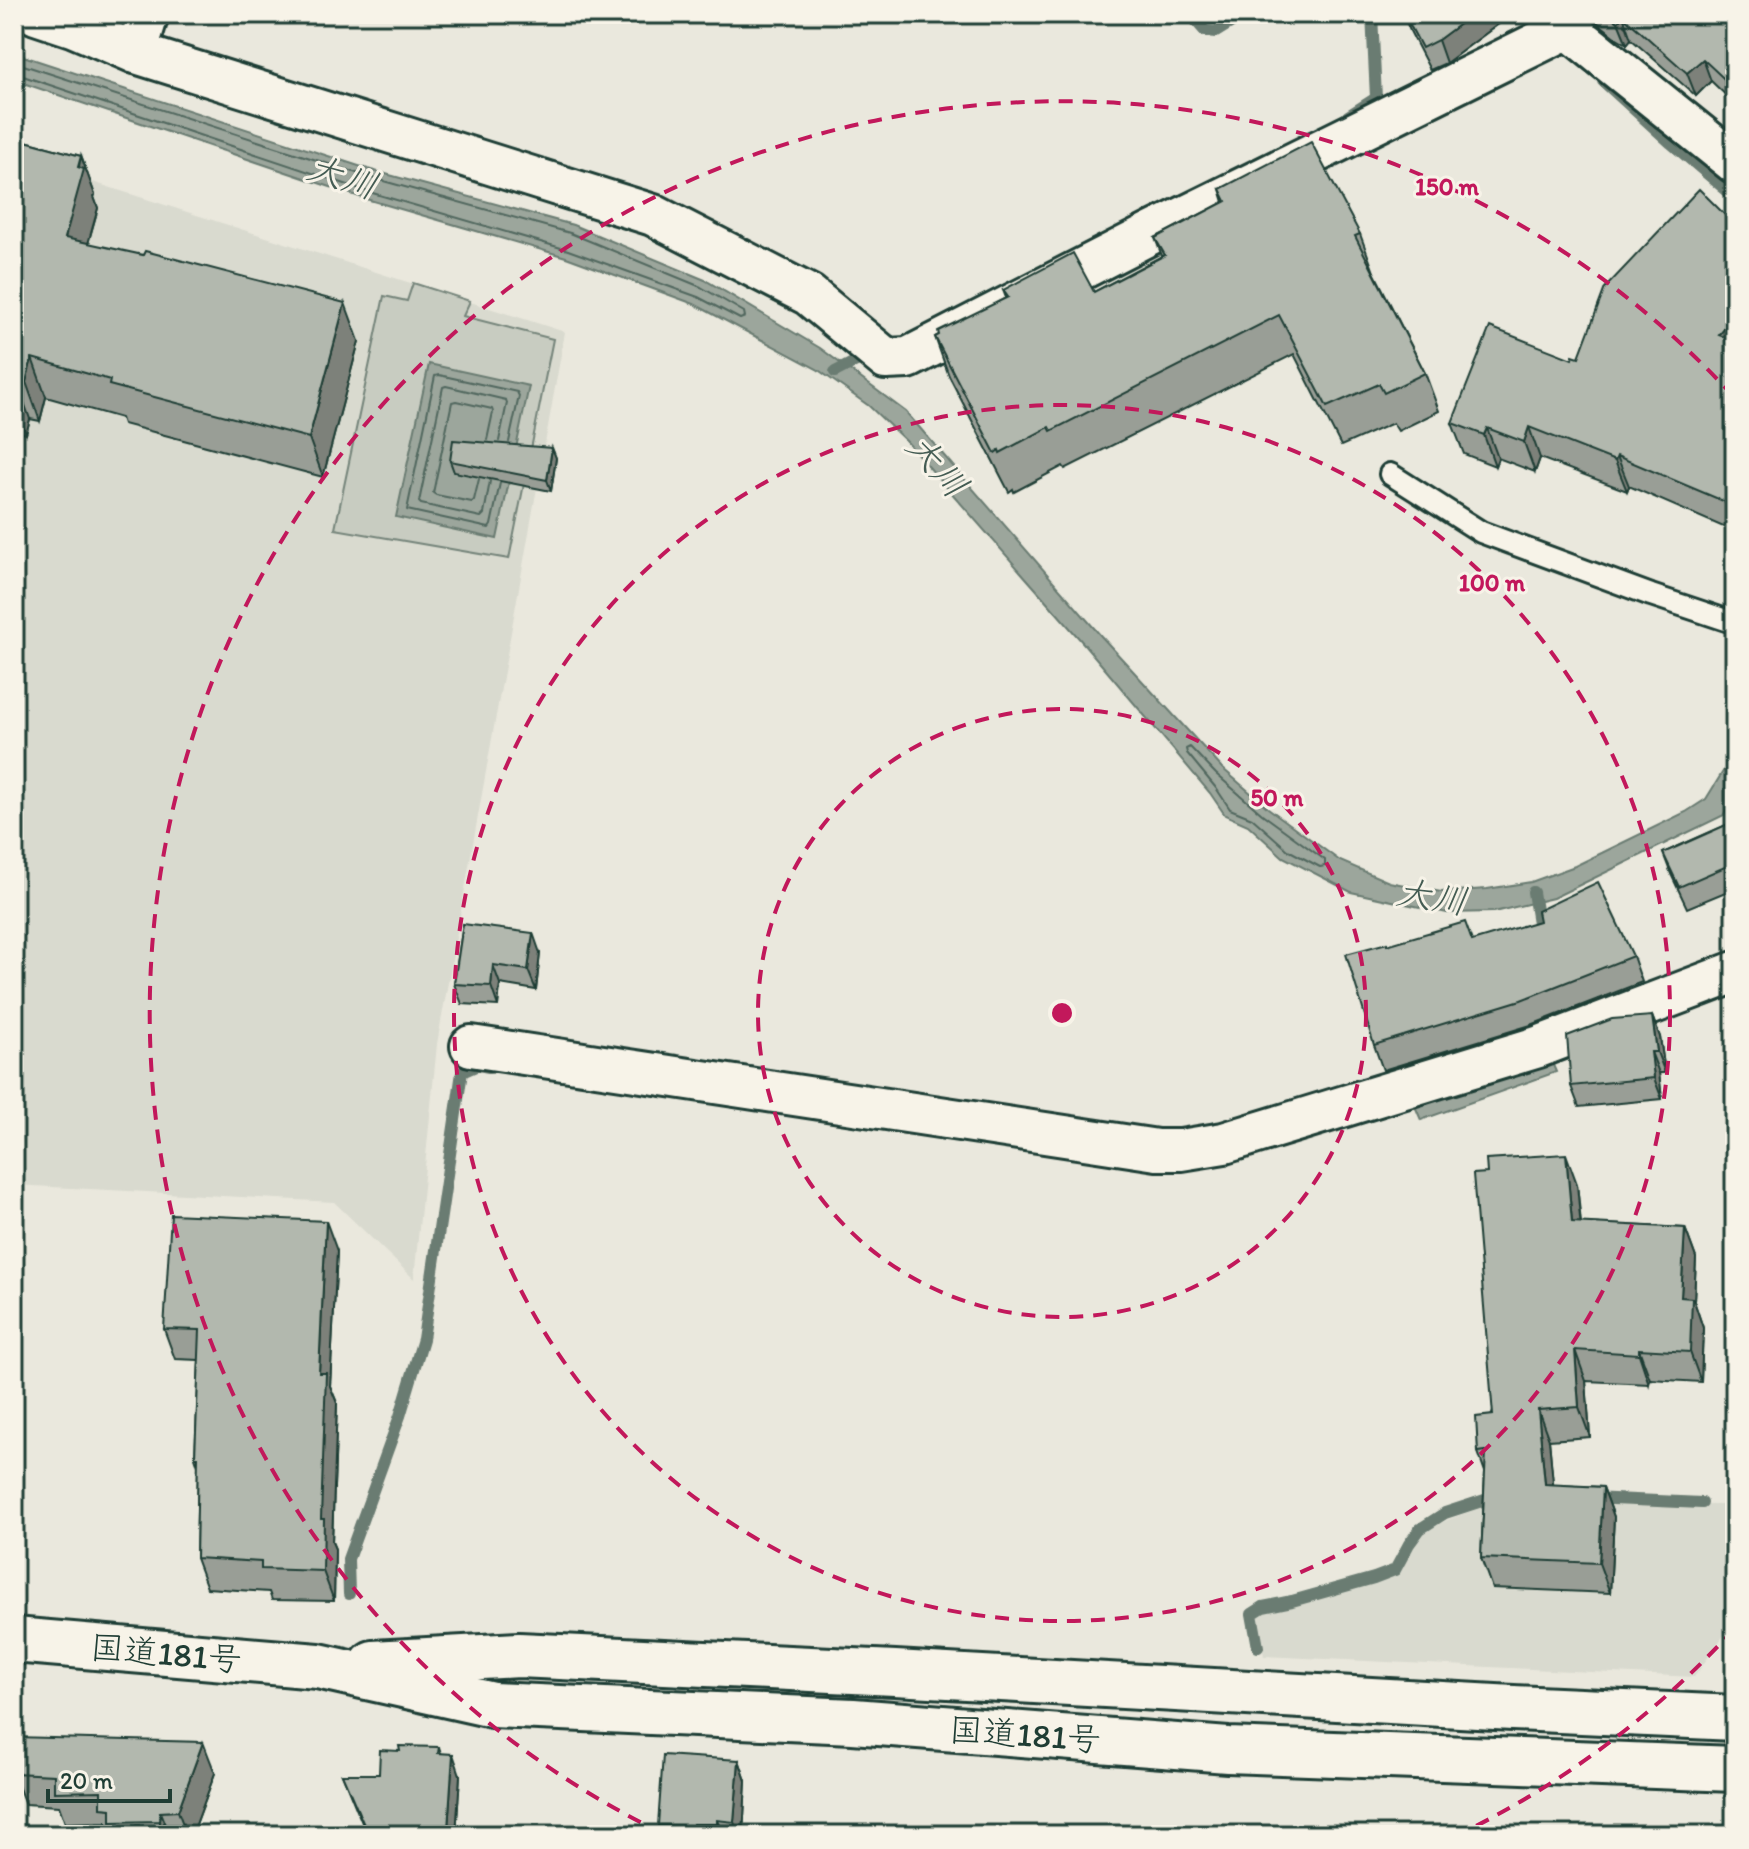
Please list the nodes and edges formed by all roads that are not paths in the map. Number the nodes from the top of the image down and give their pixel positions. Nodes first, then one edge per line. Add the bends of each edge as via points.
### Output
1 (36, 14) edge
2 (148, 14) edge
3 (1559, 21) edge
4 (136, 53) junction
5 (1735, 163) edge
6 (1390, 474) dead end
7 (1735, 623) edge
8 (1735, 972) edge
9 (471, 1046) dead end
10 (14, 1640) edge
11 (318, 1666) junction
12 (1735, 1718) edge
13 (1735, 1769) edge

1 - 4 street
2 - 4 street
3 - 4 street via 908,358 886,359 809,295 653,215
3 - 5 street
6 - 7 lane via 1481,532
8 - 9 street via 1538,1047 1224,1143 1181,1150
10 - 11 highway, 国道181号
11 - 12 highway, 国道181号 via 519,1655
11 - 13 highway, 国道181号 via 493,1705 853,1721 1228,1750

